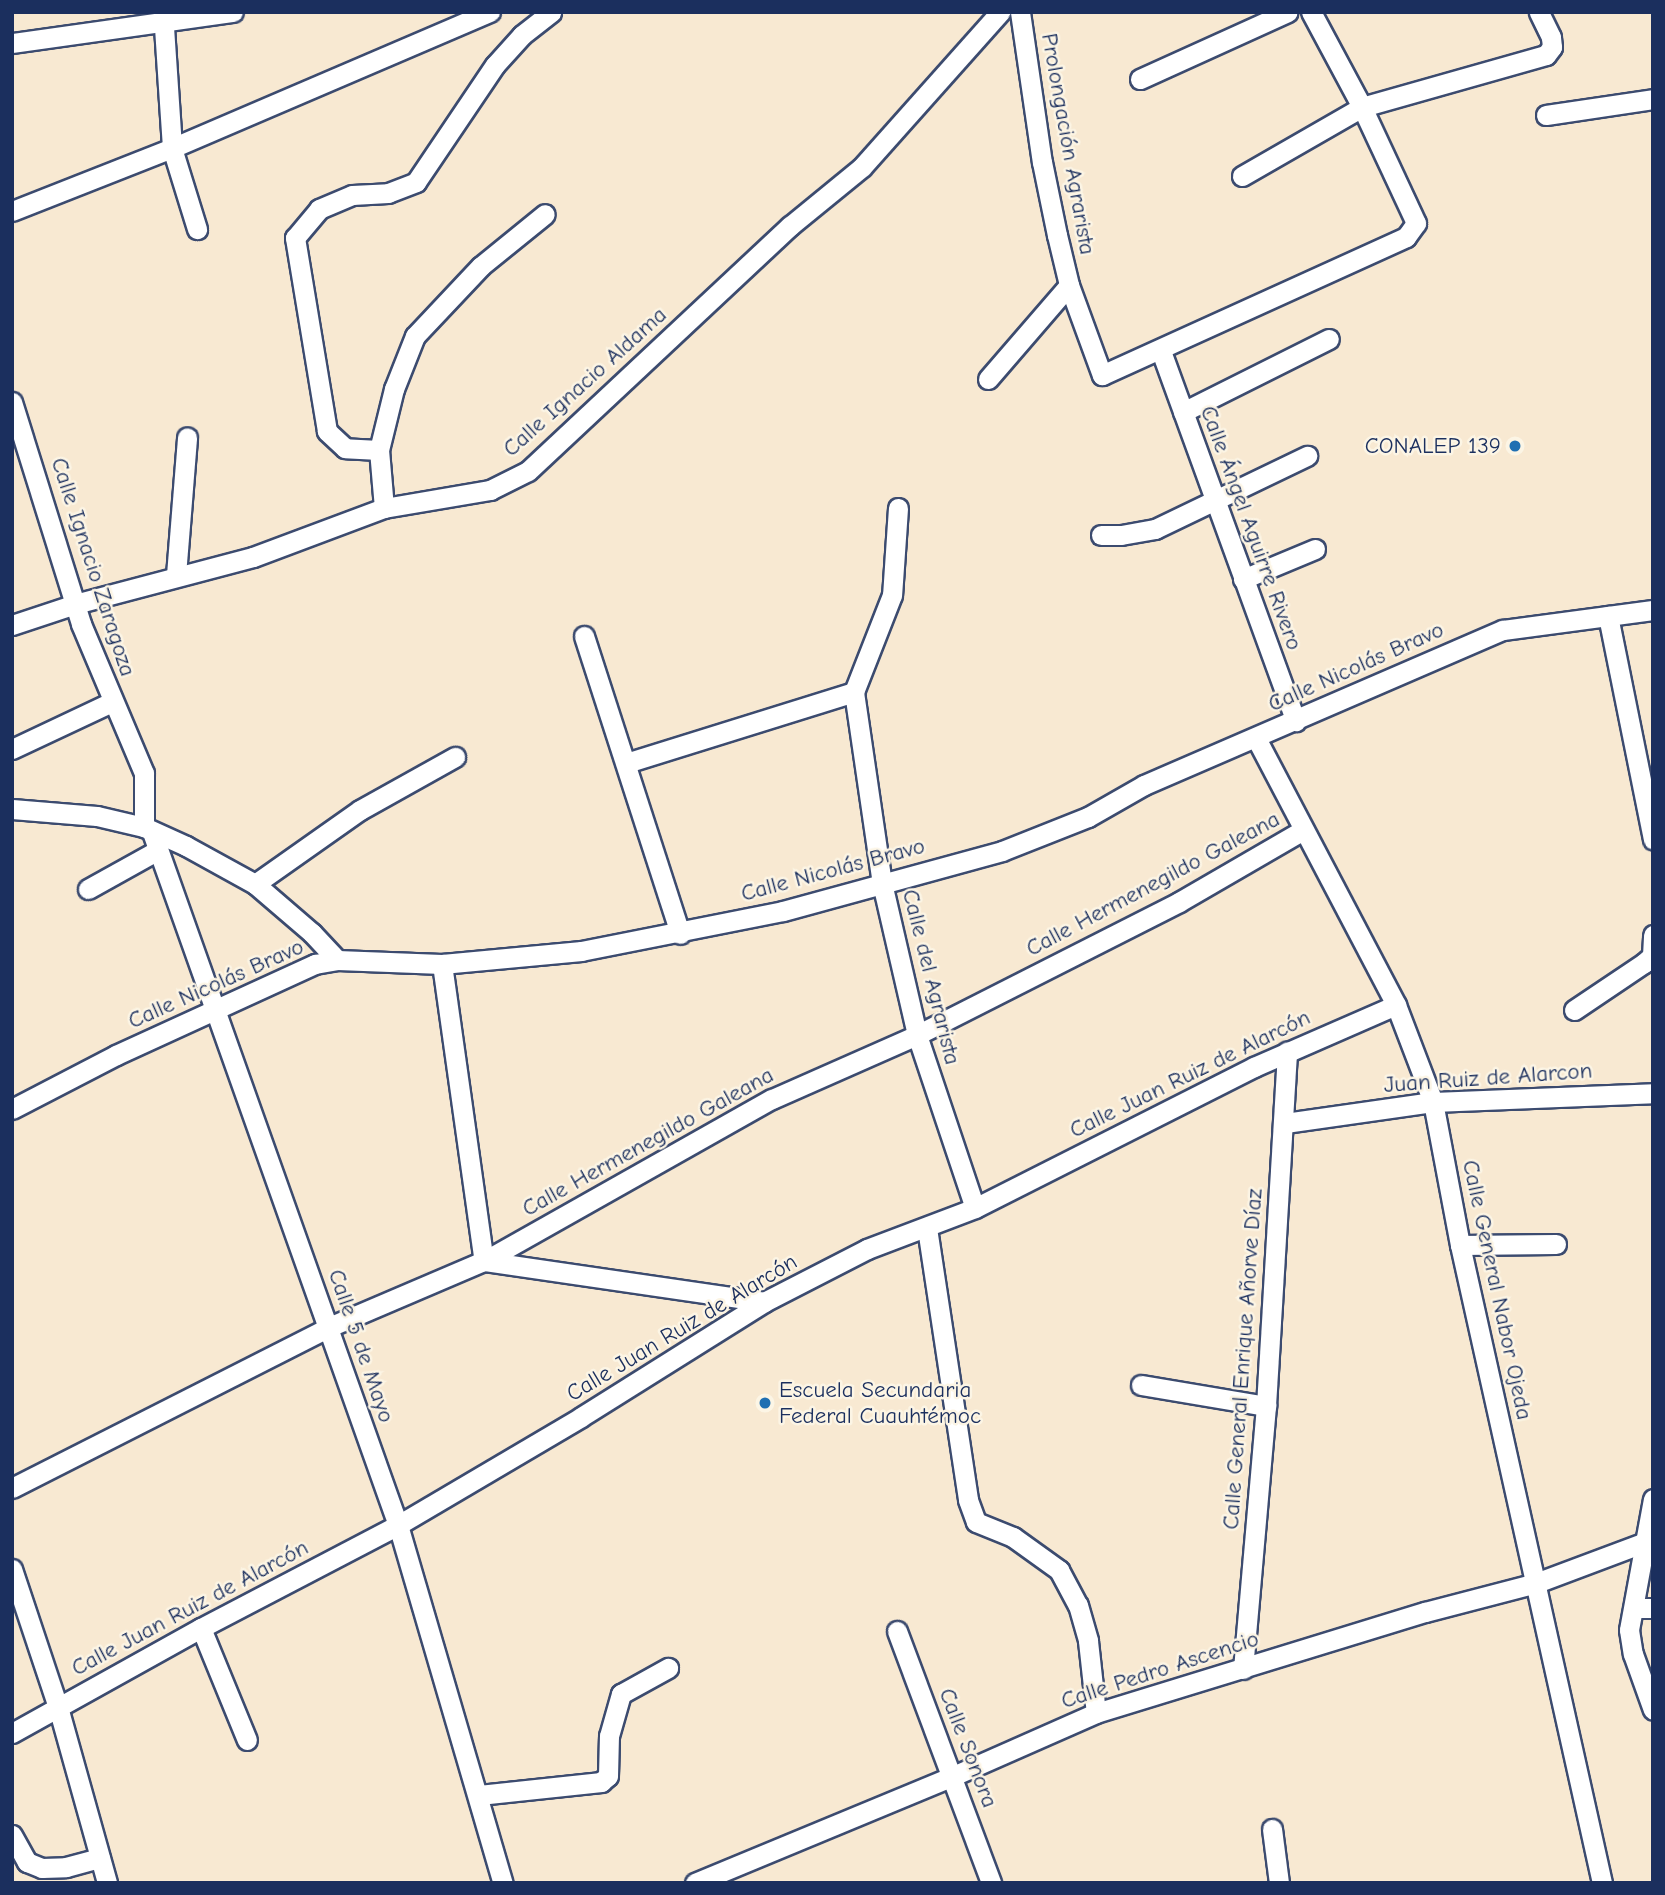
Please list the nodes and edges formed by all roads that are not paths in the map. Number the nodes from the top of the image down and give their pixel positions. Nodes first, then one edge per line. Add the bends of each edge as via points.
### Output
1 (233, 12) edge
2 (490, 12) edge
3 (551, 12) edge
4 (1000, 12) edge
5 (1020, 12) edge
6 (1288, 12) edge
7 (1311, 12) edge
8 (1539, 12) edge
9 (163, 17) edge
10 (12, 43) edge
11 (1140, 79) dead end
12 (1653, 99) edge
13 (1362, 107) junction
14 (1546, 115) dead end
15 (172, 148) junction
16 (1242, 176) dead end
17 (12, 211) edge
18 (545, 214) dead end
19 (197, 229) dead end
20 (1069, 285) junction
21 (1329, 339) dead end
22 (1161, 351) junction
23 (988, 379) dead end
24 (12, 402) edge
25 (1183, 412) junction
26 (187, 437) dead end
27 (379, 450) junction
28 (1307, 456) dead end
29 (1213, 501) junction
30 (384, 508) junction
31 (898, 508) dead end
32 (1101, 534) dead end
33 (1315, 549) dead end
34 (176, 575) junction
35 (1243, 579) junction
36 (75, 604) junction
37 (1653, 610) edge
38 (1608, 616) junction
39 (12, 625) edge
40 (584, 636) dead end
41 (853, 692) junction
42 (112, 702) junction
43 (1296, 721) junction
44 (1256, 738) junction
45 (12, 749) edge
46 (455, 757) dead end
47 (626, 763) junction
48 (12, 809) edge
49 (1303, 830) junction
50 (151, 837) junction
51 (1653, 840) edge
52 (882, 883) junction
53 (255, 884) junction
54 (88, 889) dead end
55 (680, 934) junction
56 (1653, 935) edge
57 (337, 960) junction
58 (442, 964) junction
59 (1396, 1005) junction
60 (218, 1010) junction
61 (1574, 1010) dead end
62 (918, 1035) junction
63 (1287, 1052) junction
64 (1653, 1093) edge
65 (1433, 1102) junction
66 (12, 1109) edge
67 (1285, 1123) junction
68 (975, 1208) junction
69 (927, 1228) junction
70 (1556, 1244) dead end
71 (1461, 1245) junction
72 (484, 1261) junction
73 (764, 1302) junction
74 (329, 1327) junction
75 (1141, 1385) dead end
76 (1266, 1406) junction
77 (12, 1488) edge
78 (1653, 1499) edge
79 (398, 1525) junction
80 (1649, 1541) edge
81 (12, 1569) edge
82 (1536, 1583) junction
83 (1643, 1608) edge
84 (201, 1628) junction
85 (897, 1631) dead end
86 (668, 1668) dead end
87 (1244, 1668) junction
88 (58, 1707) junction
89 (1653, 1710) edge
90 (1096, 1713) junction
91 (12, 1732) edge
92 (247, 1740) dead end
93 (953, 1776) junction
94 (479, 1795) junction
95 (1272, 1829) dead end
96 (12, 1835) edge
97 (100, 1858) junction
98 (107, 1883) edge
99 (503, 1883) edge
100 (695, 1883) edge
101 (991, 1883) edge
102 (1279, 1883) edge
103 (1602, 1883) edge

1 - 9 street
2 - 15 street
3 - 27 street via 495,65 416,183 388,193 352,195 319,209 295,238 327,431 345,448
4 - 30 street, Calle Ignacio Aldama via 862,167 790,226 528,471 490,490
5 - 20 street, Prolongación Agrarista via 1042,162
6 - 11 street
7 - 13 street
8 - 13 street via 1551,37 1552,47 1546,55
9 - 10 street
9 - 15 street
12 - 14 street
13 - 16 street
13 - 22 street via 1416,223 1406,237
15 - 17 street
15 - 19 street
18 - 27 street via 481,266 415,336 394,389
20 - 22 street, Prolongación Agrarista via 1102,375
20 - 23 street
21 - 25 street
22 - 25 street, Calle Ángel Aguirre Rivero
24 - 36 street, Calle Ignacio Zaragoza
25 - 29 street, Calle Ángel Aguirre Rivero
26 - 34 street
27 - 30 street
28 - 29 street
29 - 32 street via 1155,529
29 - 35 street, Calle Ángel Aguirre Rivero
30 - 34 street, Calle Ignacio Aldama via 253,556
31 - 41 street via 892,595
33 - 35 street
34 - 36 street, Calle Ignacio Aldama
35 - 43 street, Calle Ángel Aguirre Rivero
36 - 39 street, Calle Ignacio Aldama
36 - 42 street, Calle Ignacio Zaragoza
37 - 38 street, Calle Nicolás Bravo
38 - 43 street, Calle Nicolás Bravo via 1503,630
38 - 51 street
40 - 47 street
41 - 47 street
41 - 52 street, Calle del Agrarista
42 - 45 street
42 - 50 street, Calle Ignacio Zaragoza via 144,773
43 - 44 street, Calle Nicolás Bravo
44 - 49 street, Calle General Nabor Ojeda
44 - 52 street, Calle Nicolás Bravo via 1144,785 1088,817 1002,851
46 - 53 street via 360,810
47 - 55 street
48 - 50 street via 97,816
49 - 59 street, Calle General Nabor Ojeda
49 - 62 street, Calle Hermenegildo Galeana via 1179,902
50 - 53 street via 220,863
50 - 54 street
50 - 60 street, Calle 5 de Mayo
52 - 55 street, Calle Nicolás Bravo
52 - 62 street, Calle del Agrarista
53 - 57 street
55 - 58 street, Calle Nicolás Bravo via 581,951
56 - 61 street via 1652,956
57 - 58 street, Calle Nicolás Bravo
57 - 60 street, Calle Nicolás Bravo via 295,971
58 - 72 street
59 - 63 street, Calle Juan Ruiz de Alarcón
59 - 65 street, Calle General Nabor Ojeda
60 - 66 street, Calle Nicolás Bravo via 116,1055
60 - 74 street, Calle 5 de Mayo
62 - 68 street, Calle del Agrarista
62 - 72 street, Calle Hermenegildo Galeana via 772,1099
63 - 67 street, Calle General Enrique Añorve Díaz
63 - 68 street, Calle Juan Ruiz de Alarcón
64 - 65 street, Juan Ruiz de Alarcon
65 - 67 street, Juan Ruiz de Alarcon
65 - 71 street, Calle General Nabor Ojeda
67 - 76 street, Calle General Enrique Añorve Díaz
68 - 69 street, Calle Juan Ruiz de Alarcón
69 - 73 street, Calle Juan Ruiz de Alarcón via 867,1249
69 - 90 street via 968,1500 976,1522 1013,1537 1059,1570 1078,1605 1088,1641
70 - 71 street
71 - 82 street, Calle General Nabor Ojeda
72 - 73 street
72 - 74 street, Calle Hermenegildo Galeana
73 - 79 street, Calle Juan Ruiz de Alarcón
74 - 77 street, Calle Hermenegildo Galeana
74 - 79 street, Calle 5 de Mayo
75 - 76 street
76 - 87 street, Calle General Enrique Añorve Díaz
78 - 80 street
79 - 84 street, Calle Juan Ruiz de Alarcón
79 - 94 street, Calle 5 de Mayo
80 - 82 street, Calle Pedro Ascencio
80 - 83 street
81 - 88 street
82 - 87 street, Calle Pedro Ascencio
82 - 103 street, Calle General Nabor Ojeda
83 - 89 street via 1629,1630
84 - 88 street, Calle Juan Ruiz de Alarcón
84 - 92 street
85 - 93 street, Calle Sonora
86 - 94 street via 621,1694 609,1736 608,1776 601,1782
87 - 90 street, Calle Pedro Ascencio
88 - 91 street, Calle Juan Ruiz de Alarcón
88 - 97 street
90 - 93 street, Calle Pedro Ascencio
93 - 100 street, Calle Pedro Ascencio
93 - 101 street, Calle Sonora
94 - 99 street, Calle 5 de Mayo
95 - 102 street
96 - 97 street via 27,1862 42,1868
97 - 98 street

